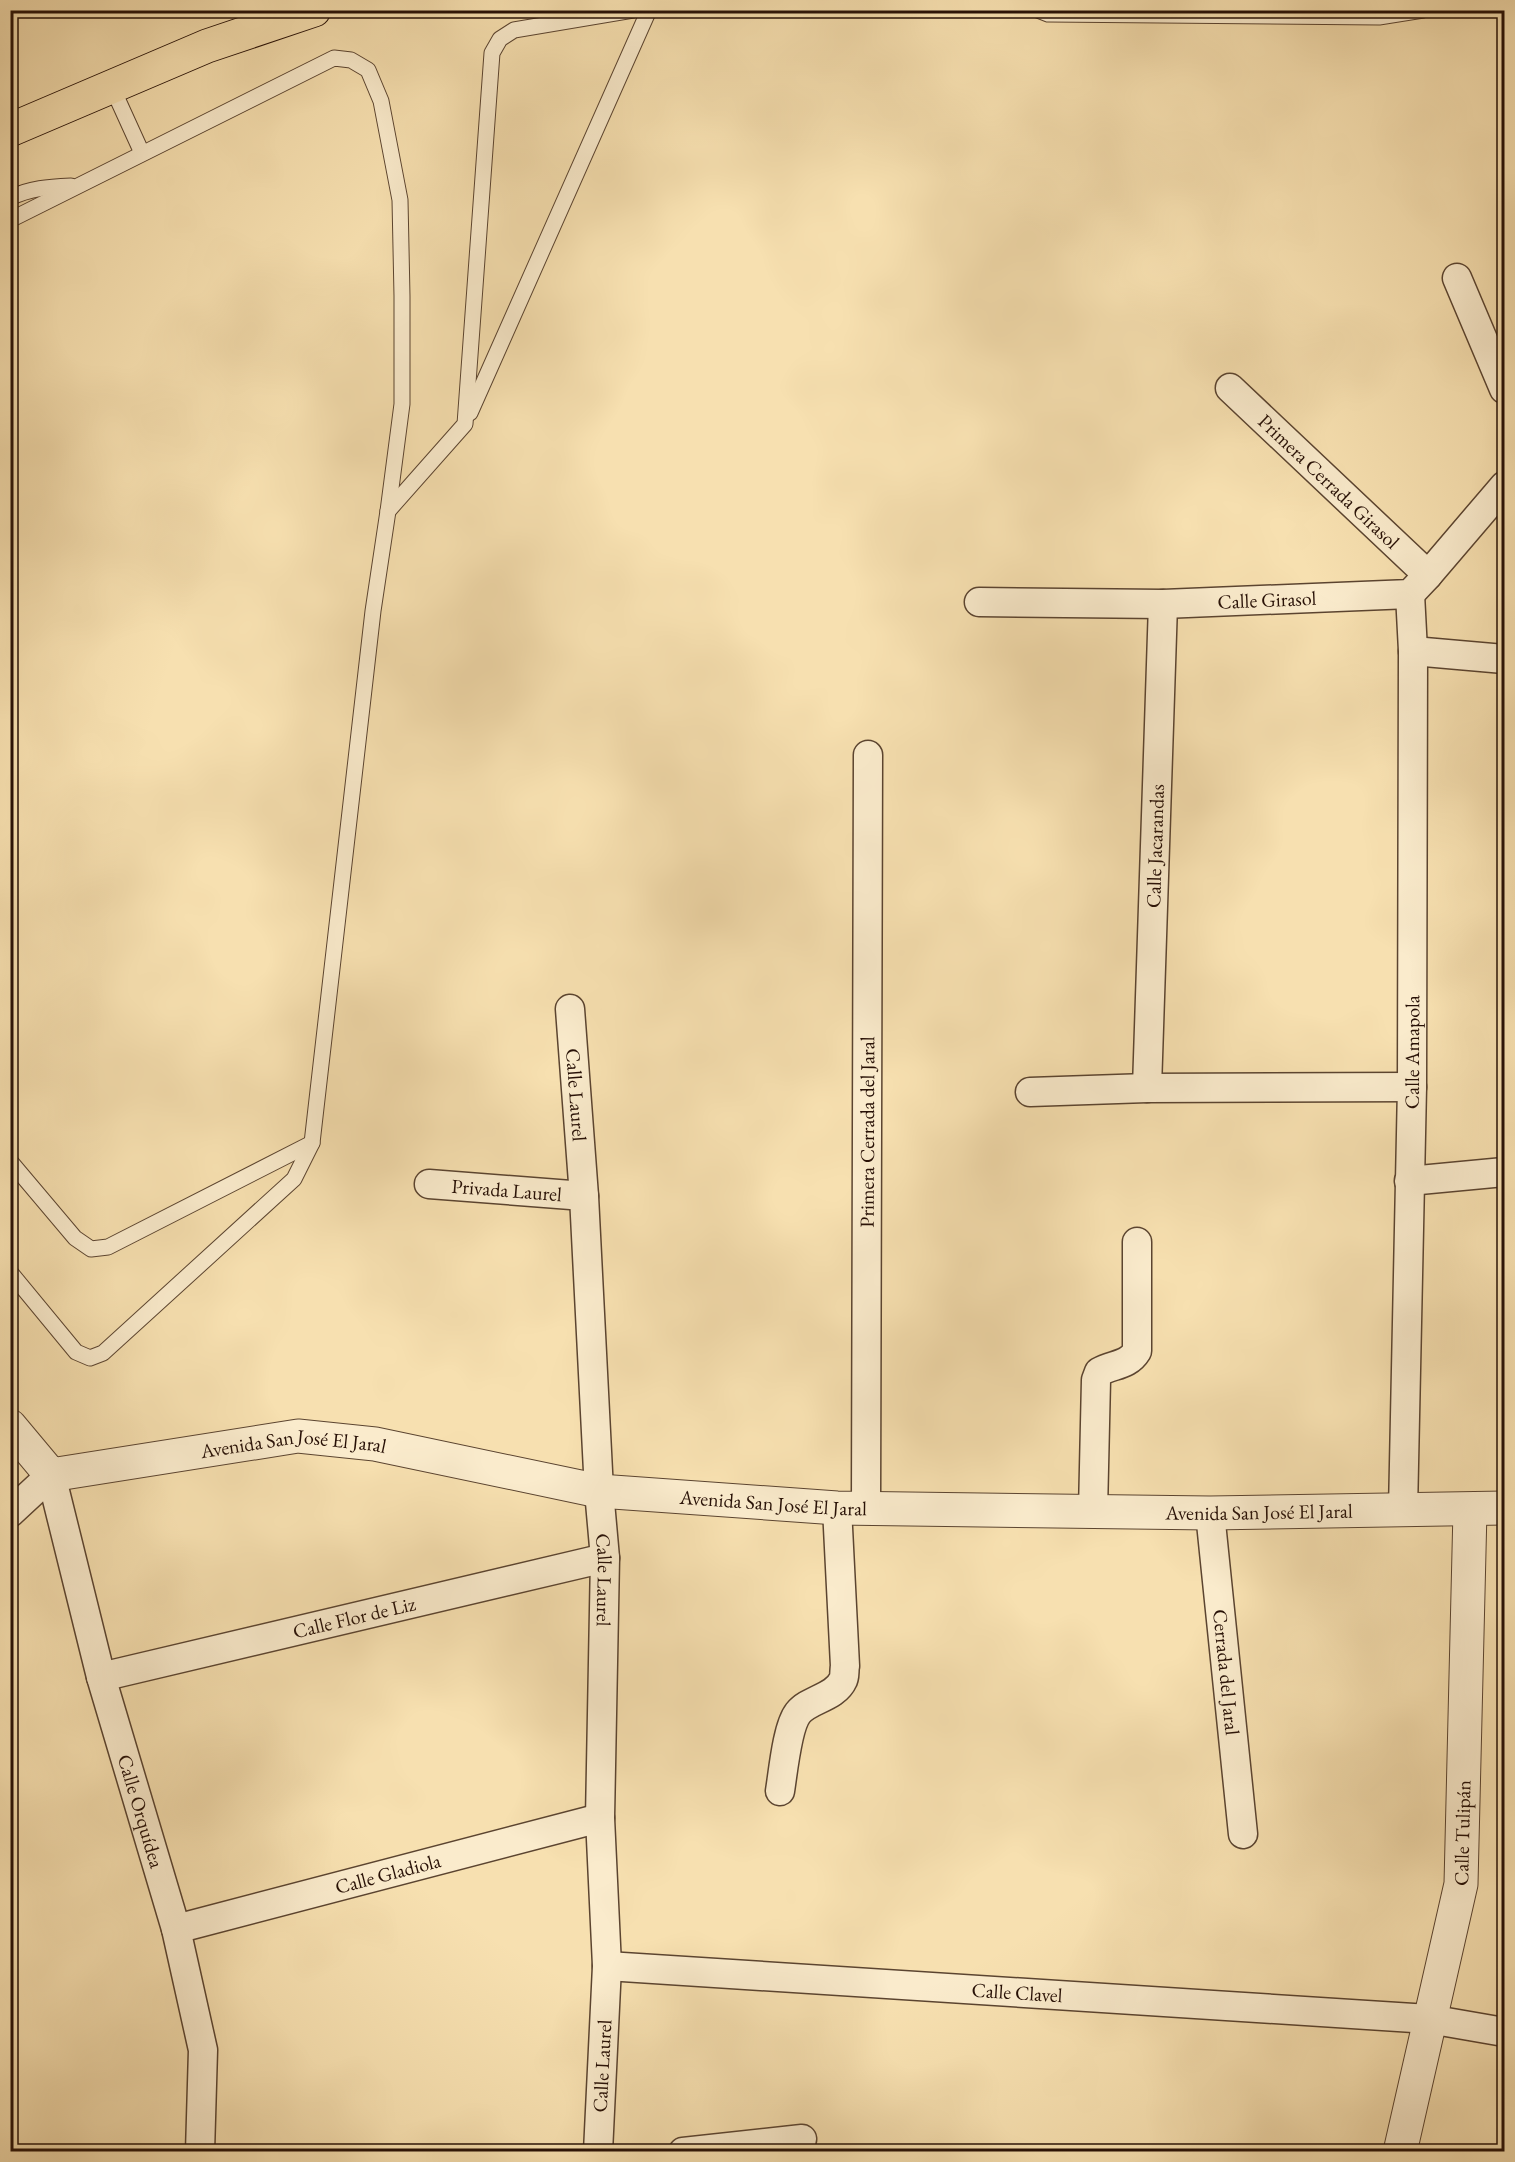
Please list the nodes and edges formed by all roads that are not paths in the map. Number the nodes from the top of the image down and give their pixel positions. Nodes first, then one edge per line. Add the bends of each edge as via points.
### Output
1 (314, 10) edge
2 (633, 10) edge
3 (650, 10) edge
4 (1038, 10) edge
5 (1423, 10) edge
6 (112, 87) junction
7 (10, 130) edge
8 (142, 153) junction
9 (76, 186) junction
10 (10, 198) edge
11 (10, 220) edge
12 (1457, 278) dead end
13 (1230, 388) dead end
14 (1504, 389) edge
15 (465, 424) junction
16 (1504, 486) edge
17 (388, 511) junction
18 (1419, 585) junction
19 (980, 602) dead end
20 (1162, 604) junction
21 (1413, 651) junction
22 (1504, 659) edge
23 (868, 755) dead end
24 (570, 1009) dead end
25 (1412, 1087) junction
26 (1146, 1088) junction
27 (1030, 1092) dead end
28 (312, 1143) junction
29 (10, 1161) edge
30 (1504, 1172) edge
31 (1409, 1181) junction
32 (429, 1184) dead end
33 (584, 1196) junction
34 (1137, 1242) dead end
35 (10, 1272) edge
36 (10, 1426) edge
37 (51, 1475) junction
38 (599, 1491) junction
39 (852, 1508) junction
40 (1504, 1508) edge
41 (1403, 1510) junction
42 (1470, 1510) junction
43 (1093, 1511) junction
44 (10, 1513) edge
45 (1210, 1513) junction
46 (605, 1558) junction
47 (101, 1677) junction
48 (780, 1791) dead end
49 (600, 1818) junction
50 (1243, 1834) dead end
51 (176, 1929) junction
52 (607, 1966) junction
53 (1429, 2019) junction
54 (1504, 2032) edge
55 (802, 2139) dead end
56 (200, 2151) edge
57 (598, 2151) edge
58 (683, 2151) edge
59 (1400, 2151) edge

1 - 6 main road via 207,46
2 - 15 lane via 514,30 500,39 492,53
3 - 15 lane
4 - 5 lane via 1048,14 1379,17
6 - 7 main road
6 - 8 lane
8 - 9 lane
8 - 17 lane via 334,58 351,60 368,70 381,101 400,200 402,404
9 - 10 lane via 43,187
9 - 11 lane
12 - 14 street
13 - 18 street, Primera Cerrada Girasol
15 - 17 lane
16 - 18 street
17 - 28 lane
18 - 20 street, Calle Girasol
18 - 21 street, Calle Amapola
19 - 20 street, Calle Girasol
20 - 26 street, Calle Jacarandas
21 - 22 street
21 - 25 street, Calle Amapola
23 - 39 street, Primera Cerrada del Jaral
24 - 33 street, Calle Laurel
25 - 26 street
25 - 31 street, Calle Amapola
26 - 27 street
28 - 29 lane via 108,1247 91,1249 75,1238
28 - 35 lane via 294,1179 103,1353 90,1358 76,1352
30 - 31 street
31 - 41 street, Calle Amapola
32 - 33 street, Privada Laurel
33 - 38 street, Calle Laurel
34 - 43 street via 1137,1351 1125,1364 1098,1372 1096,1380
36 - 37 street
37 - 38 street, Avenida San José El Jaral via 298,1436 375,1444
37 - 44 street
37 - 47 street, Calle Orquídea
38 - 39 street, Avenida San José El Jaral
38 - 46 street, Calle Laurel
39 - 43 street, Avenida San José El Jaral
39 - 48 street, Primera Cerrada del Jaral via 843,1680 834,1691 797,1714
40 - 42 street, Avenida San José El Jaral
41 - 42 street, Avenida San José El Jaral
41 - 45 street, Avenida San José El Jaral
42 - 53 street, Calle Tulipán via 1461,1884
43 - 45 street, Avenida San José El Jaral
45 - 50 street, Cerrada del Jaral
46 - 47 street, Calle Flor de Liz
46 - 49 street, Calle Laurel
47 - 51 street, Calle Orquídea
49 - 51 street, Calle Gladiola
49 - 52 street, Calle Laurel
51 - 56 street, Calle Orquídea via 203,2050
52 - 53 street, Calle Clavel
52 - 57 street, Calle Laurel
53 - 54 street, Calle Clavel
53 - 59 street, Calle Tulipán
55 - 58 street

